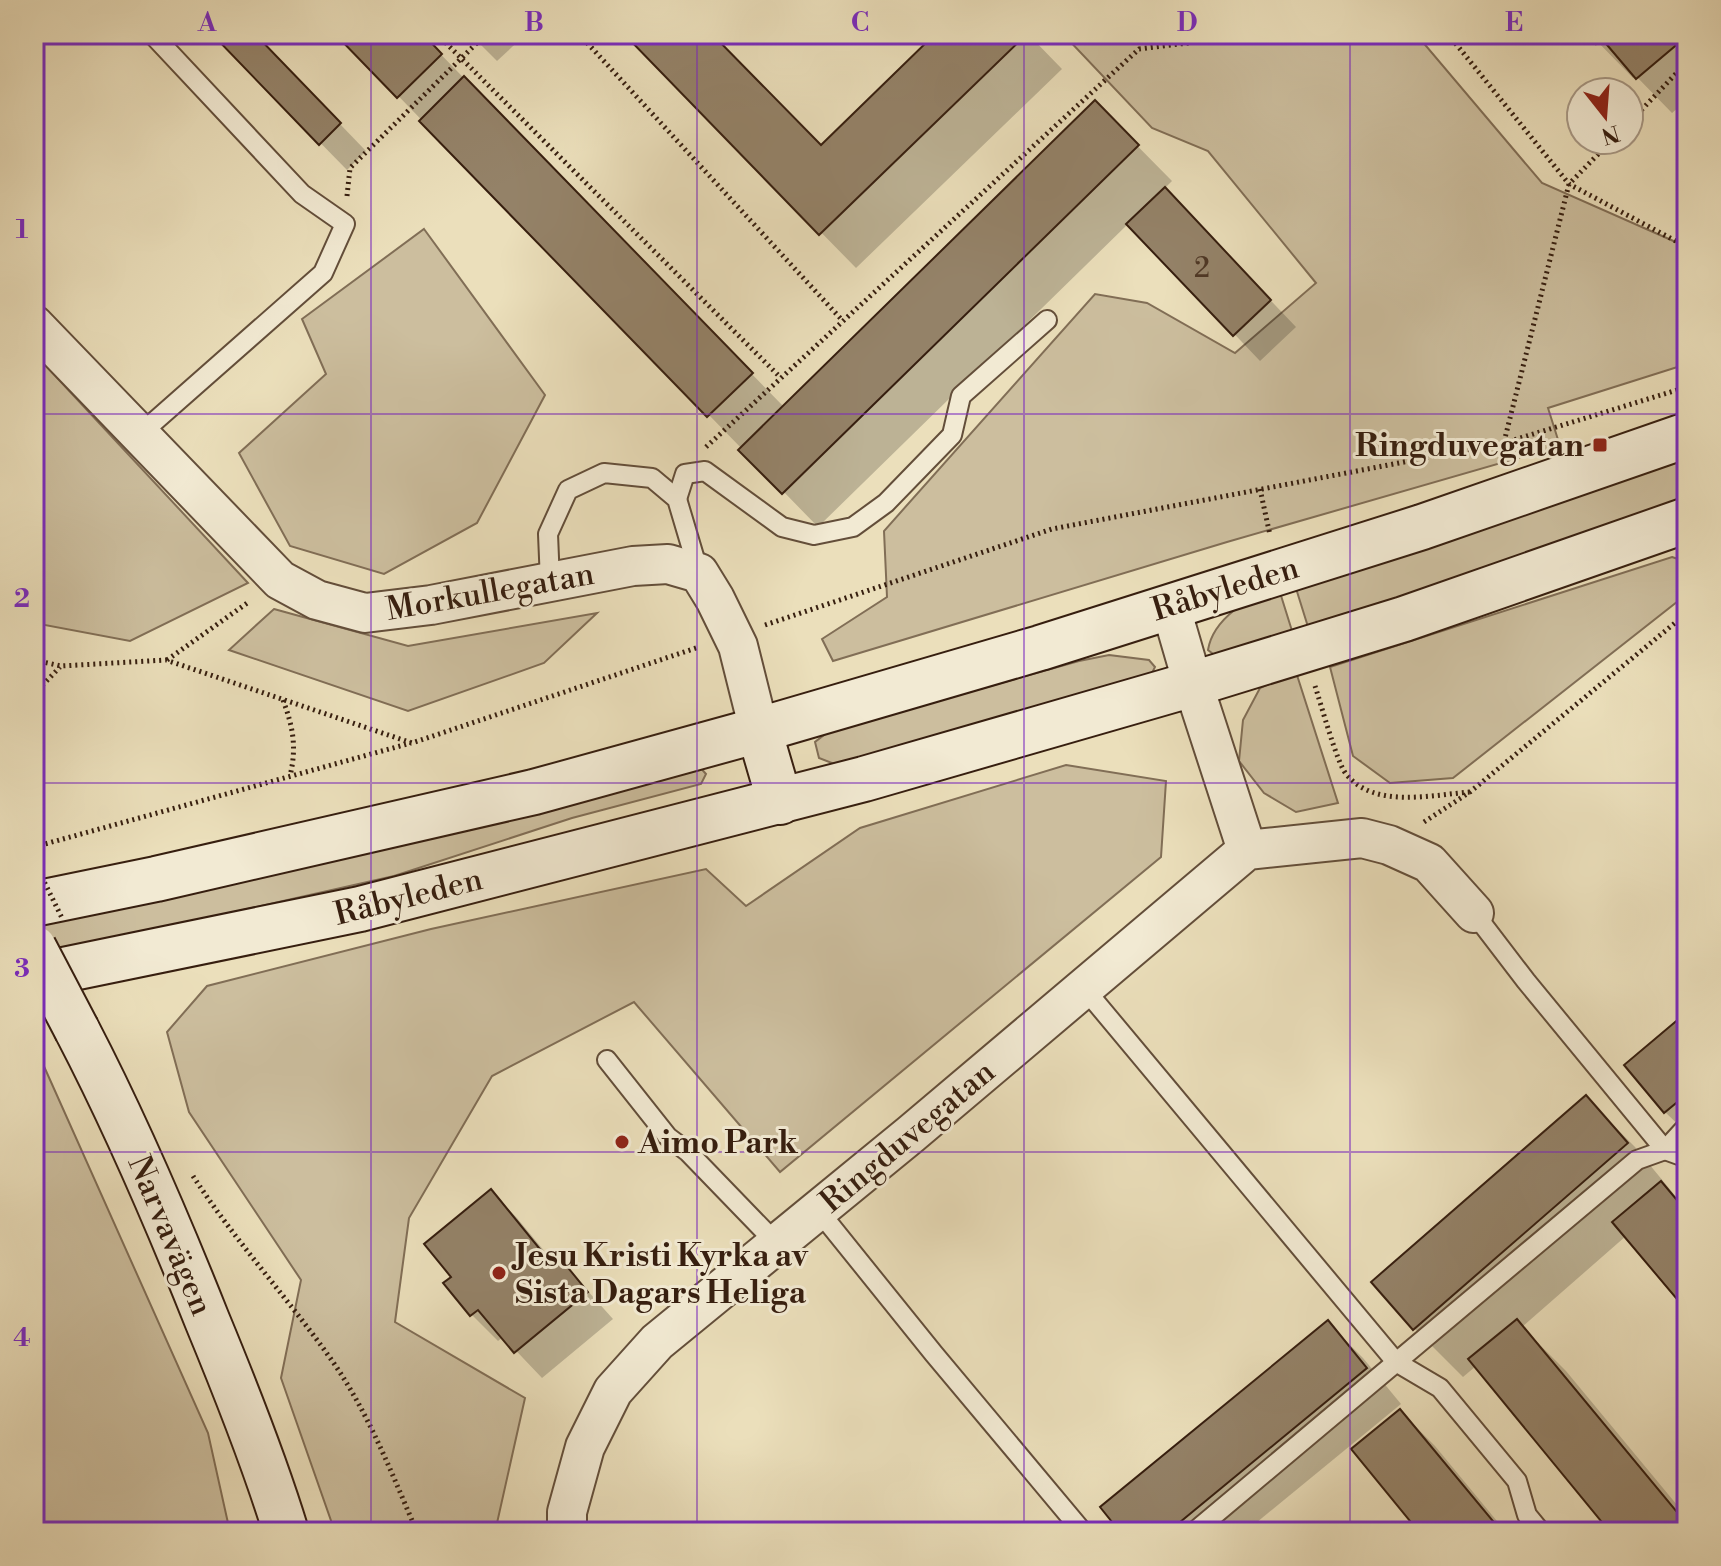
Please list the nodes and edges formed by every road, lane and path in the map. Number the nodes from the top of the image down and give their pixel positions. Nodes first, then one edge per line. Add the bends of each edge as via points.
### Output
1 (152, 34) edge
2 (437, 34) edge
3 (486, 34) edge
4 (579, 34) edge
5 (1261, 34) edge
6 (1448, 34) edge
7 (461, 59) junction
8 (1687, 62) edge
9 (1645, 106) edge
10 (1596, 156) edge
11 (1569, 184) junction
12 (345, 224) junction
13 (1687, 247) edge
14 (842, 320) junction
15 (1047, 320) dead end
16 (34, 325) edge
17 (780, 377) junction
18 (1686, 386) edge
19 (1687, 435) edge
20 (138, 436) junction
21 (1504, 443) junction
22 (685, 474) junction
23 (677, 499) junction
24 (1687, 520) edge
25 (699, 573) junction
26 (280, 580) junction
27 (550, 582) junction
28 (1170, 605) junction
29 (1687, 613) edge
30 (733, 635) junction
31 (34, 660) edge
32 (166, 660) junction
33 (61, 666) junction
34 (1193, 684) junction
35 (34, 694) edge
36 (283, 699) junction
37 (759, 730) junction
38 (412, 743) junction
39 (290, 776) junction
40 (780, 802) junction
41 (1389, 845) junction
42 (34, 847) edge
43 (1247, 850) junction
44 (34, 904) edge
45 (1474, 913) joint
46 (34, 948) edge
47 (34, 976) edge
48 (1083, 987) junction
49 (607, 1060) dead end
50 (1687, 1126) edge
51 (1665, 1150) junction
52 (1687, 1158) edge
53 (186, 1163) dead end
54 (818, 1210) junction
55 (776, 1243) junction
56 (1396, 1362) junction
57 (286, 1532) edge
58 (417, 1532) edge
59 (567, 1532) edge
60 (1083, 1532) edge
61 (1194, 1532) edge
62 (1541, 1532) edge

1 - 12 lane via 302,194
2 - 7 path
3 - 7 path
4 - 14 path
5 - 14 path via 1139,49
6 - 11 path
7 - 12 path via 350,168
7 - 17 path
8 - 9 path
10 - 11 path
11 - 13 path
11 - 21 path
12 - 20 lane via 323,273
14 - 17 path
15 - 22 lane via 961,396 952,435 897,493 853,527 814,535 782,527 705,471
16 - 20 street, Morkullegatan
17 - 22 path via 709,442
18 - 21 path
19 - 28 main road, Råbyleden via 1437,522
20 - 26 street, Morkullegatan
21 - 30 path via 1052,529
22 - 23 lane
23 - 25 lane
23 - 27 lane via 652,478 604,473 568,490 548,534
24 - 34 main road, Råbyleden via 1404,619
25 - 27 street, Morkullegatan via 668,564 633,566
25 - 30 street
26 - 27 street, Morkullegatan via 317,600 365,613
26 - 32 path
28 - 34 street
28 - 37 main road, Råbyleden
29 - 41 path via 1470,792
30 - 37 street
30 - 38 path
31 - 33 path
32 - 33 path
32 - 36 path
33 - 35 path
34 - 40 main road, Råbyleden
34 - 43 street
36 - 38 path
36 - 39 path via 294,731
37 - 40 main road
37 - 44 main road, Råbyleden via 519,796
38 - 39 path
39 - 42 path
40 - 47 main road, Råbyleden via 360,909
41 - 43 street via 1362,838
41 - 45 street via 1429,863
43 - 48 street, Ringduvegatan
45 - 51 lane
46 - 57 main road, Narvavägen, bridge via 106,1086 172,1233 264,1462
48 - 54 street, Ringduvegatan
48 - 56 lane
49 - 55 lane via 668,1137
50 - 51 lane
51 - 52 lane
51 - 56 lane via 1637,1160
53 - 58 path via 235,1238 333,1363 383,1454
54 - 55 street, Ringduvegatan
54 - 60 lane
55 - 59 street, Ringduvegatan via 657,1342 613,1391 585,1447 567,1512
56 - 61 lane
56 - 62 lane via 1440,1388 1517,1481 1527,1515

